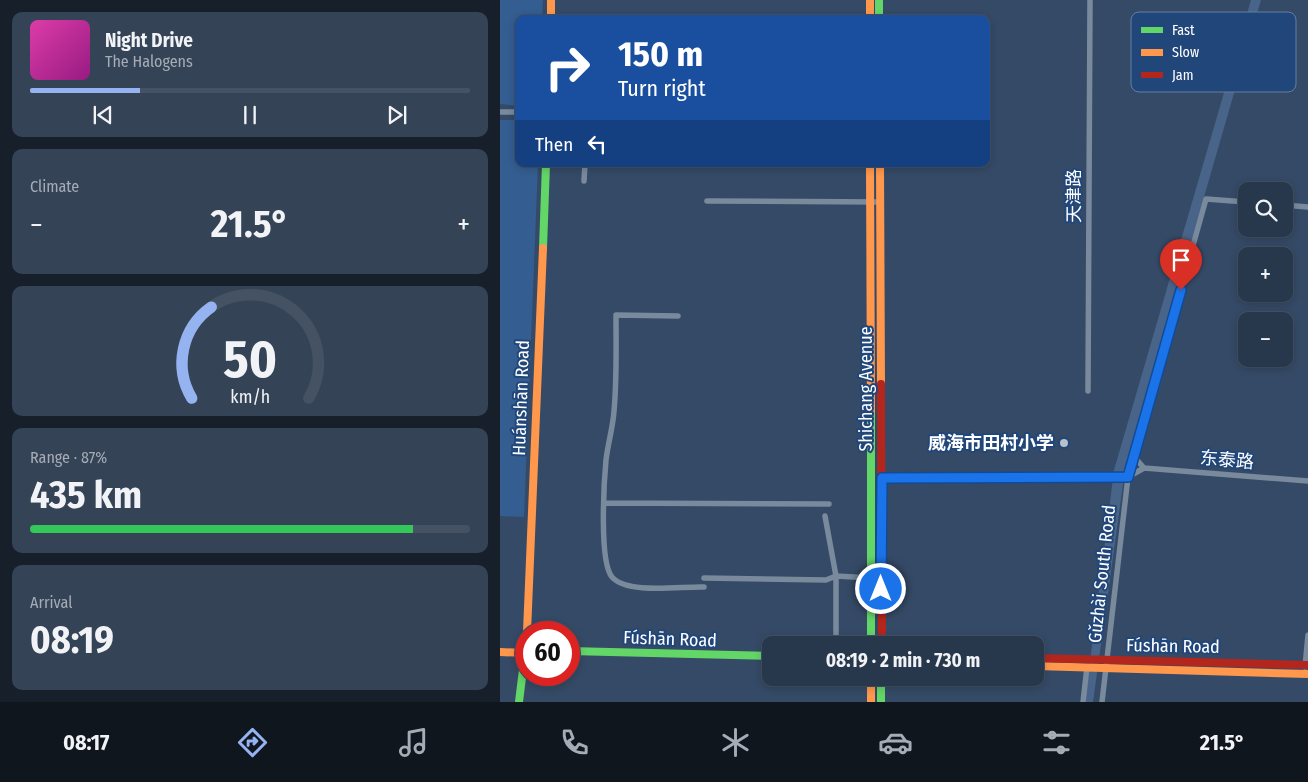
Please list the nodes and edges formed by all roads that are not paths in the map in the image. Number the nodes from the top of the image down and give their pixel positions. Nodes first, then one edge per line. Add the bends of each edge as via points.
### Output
1 (551, 0) edge
2 (870, 0) edge
3 (878, 0) edge
4 (1090, 0) edge
5 (551, 15) edge
6 (870, 15) edge
7 (879, 15) edge
8 (500, 112) edge
9 (515, 112) edge
10 (546, 167) edge
11 (585, 167) edge
12 (870, 167) edge
13 (880, 167) edge
14 (584, 181) dead end
15 (707, 201) dead end
16 (870, 201) junction
17 (1238, 201) edge
18 (880, 202) junction
19 (1293, 206) edge
20 (1308, 207) edge
21 (678, 316) dead end
22 (1088, 391) dead end
23 (1135, 452) junction
24 (1144, 468) junction
25 (1126, 477) junction
26 (882, 478) junction
27 (1308, 481) edge
28 (604, 503) junction
29 (829, 504) dead end
30 (825, 516) dead end
31 (836, 576) junction
32 (704, 578) dead end
33 (871, 578) junction
34 (704, 587) dead end
35 (527, 621) edge
36 (1308, 635) edge
37 (836, 636) edge
38 (871, 636) edge
39 (882, 636) edge
40 (580, 651) edge
41 (500, 652) edge
42 (515, 653) edge
43 (580, 656) edge
44 (762, 656) edge
45 (1044, 659) edge
46 (1106, 659) junction
47 (762, 661) edge
48 (1087, 663) junction
49 (1307, 665) edge
50 (1044, 666) edge
51 (1104, 668) junction
52 (1306, 674) edge
53 (521, 686) edge
54 (871, 686) edge
55 (882, 686) edge
56 (518, 702) edge
57 (871, 702) edge
58 (881, 702) edge
59 (1083, 702) edge
60 (1102, 702) edge

1 - 5 main road
2 - 6 main road
3 - 7 main road
4 - 22 street, 天津路
8 - 9 street
10 - 35 main road, Huánshān Road
11 - 14 street
12 - 16 main road, Shichang Avenue
13 - 18 main road, Shichang Avenue
15 - 16 street
16 - 18 street
16 - 33 main road, Shichang Avenue
17 - 23 street, Gǔzhài South Road via 1206,199
18 - 26 main road, Shichang Avenue
19 - 20 street
21 - 28 street via 616,315 617,370
23 - 24 street via 1136,459
23 - 25 street, Gǔzhài South Road
24 - 25 street
24 - 27 street, 东泰路
25 - 26 street
25 - 46 street, Gǔzhài South Road
26 - 39 main road, Shichang Avenue
28 - 29 street
28 - 34 street via 606,564 612,577 638,588
30 - 31 street
31 - 32 street via 826,580
31 - 33 street
31 - 37 street
33 - 38 main road, Shichang Avenue
36 - 49 street
40 - 44 main road, Fúshān Road
41 - 42 main road
43 - 47 main road
45 - 48 main road, Fúshān Road
46 - 48 main road, Fúshān Road
46 - 49 main road, Fúshān Road
46 - 51 street, Gǔzhài South Road
48 - 50 main road
48 - 51 main road
48 - 59 street
49 - 52 street
51 - 52 main road
51 - 60 street, Gǔzhài South Road
53 - 56 main road
54 - 57 main road
55 - 58 main road

